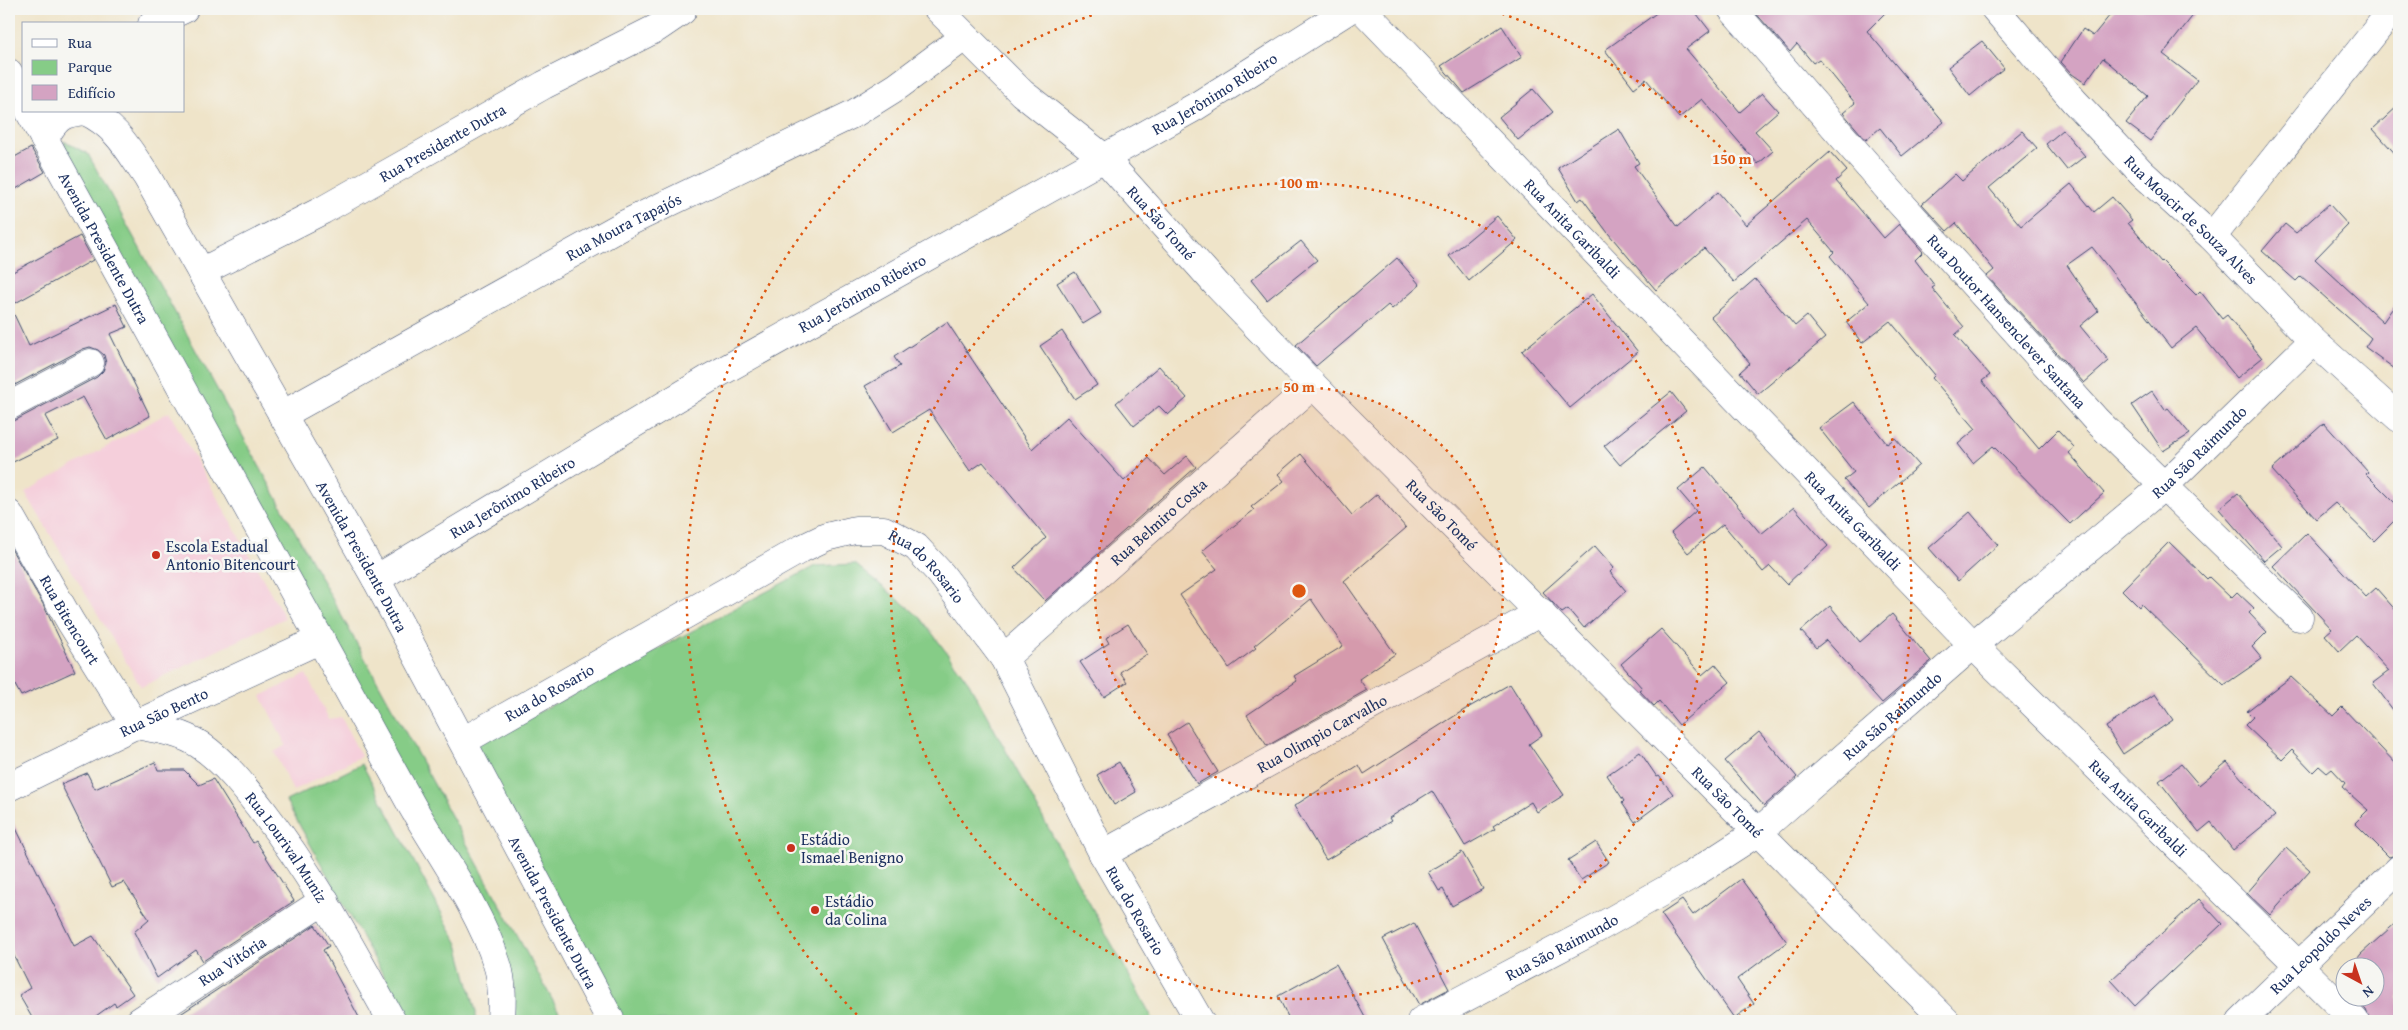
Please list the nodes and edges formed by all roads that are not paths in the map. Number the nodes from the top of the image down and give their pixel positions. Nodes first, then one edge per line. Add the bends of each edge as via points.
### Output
1 (184, 9) edge
2 (938, 9) edge
3 (1350, 9) edge
4 (1362, 9) edge
5 (1732, 9) edge
6 (1995, 9) edge
7 (682, 12) dead end
8 (2393, 18) edge
9 (156, 22) edge
10 (964, 37) junction
11 (9, 73) edge
12 (22, 97) edge
13 (30, 112) edge
14 (75, 112) edge
15 (44, 139) junction
16 (1103, 157) junction
17 (2212, 236) junction
18 (201, 272) junction
19 (2313, 341) junction
20 (90, 363) dead end
21 (1313, 385) junction
22 (9, 406) edge
23 (282, 415) junction
24 (2399, 418) edge
25 (2165, 485) junction
26 (9, 514) edge
27 (376, 579) junction
28 (1541, 612) junction
29 (2299, 617) dead end
30 (320, 639) junction
31 (1974, 645) junction
32 (1004, 658) junction
33 (135, 725) junction
34 (462, 741) junction
35 (9, 787) edge
36 (1758, 832) junction
37 (1103, 854) junction
38 (2399, 869) edge
39 (325, 900) junction
40 (2301, 966) junction
41 (140, 1021) edge
42 (392, 1021) edge
43 (501, 1021) edge
44 (611, 1021) edge
45 (1200, 1021) edge
46 (1421, 1021) edge
47 (1946, 1021) edge
48 (2241, 1021) edge
49 (2355, 1021) edge

1 - 9 street
2 - 10 street, Rua São Tomé
3 - 16 street, Rua Jerônimo Ribeiro via 1195,107
4 - 31 street, Rua Anita Garibaldi
5 - 25 street, Rua Doutor Hansenclever Santana via 2002,317 2097,421
6 - 17 street, Rua Moacir de Souza Alves via 2074,101 2142,173
7 - 18 street, Rua Presidente Dutra via 544,85 323,210
8 - 17 street
10 - 16 street, Rua São Tomé via 1022,93
10 - 23 street, Rua Moura Tapajós via 898,86 854,113 625,224
11 - 12 street
13 - 15 street, Avenida Presidente Dutra
14 - 15 street, Avenida Presidente Dutra via 52,124
14 - 18 street, Avenida Presidente Dutra via 103,120 117,133 147,177
15 - 30 street, Avenida Presidente Dutra
16 - 21 street, Rua São Tomé via 1217,285
16 - 27 street, Rua Jerônimo Ribeiro via 710,378
17 - 19 street, Rua Moacir de Souza Alves
18 - 23 street, Avenida Presidente Dutra
19 - 24 street, Rua Moacir de Souza Alves
19 - 25 street, Rua São Raimundo
20 - 22 street
21 - 28 street, Rua São Tomé
21 - 32 street, Rua Belmiro Costa
23 - 27 street, Avenida Presidente Dutra
25 - 29 street, Rua Doutor Hansenclever Santana
25 - 31 street, Rua São Raimundo
26 - 33 street, Rua Bitencourt
27 - 34 street, Avenida Presidente Dutra
28 - 36 street, Rua São Tomé
28 - 37 street, Rua Olimpio Carvalho
30 - 33 street, Rua São Bento
30 - 43 street, Avenida Presidente Dutra via 477,917 498,965
31 - 36 street, Rua São Raimundo
31 - 40 street, Rua Anita Garibaldi
32 - 34 street, Rua do Rosario via 958,595 916,547 884,530 855,530 826,537 800,549
32 - 37 street, Rua do Rosario
33 - 35 street, Rua São Bento
33 - 39 street, Rua Lourival Muniz via 177,733 199,744 227,766 296,855
34 - 44 street, Avenida Presidente Dutra
36 - 46 street, Rua São Raimundo via 1690,876 1598,928
36 - 47 street, Rua São Tomé
37 - 45 street, Rua do Rosario
38 - 40 street, Rua Leopoldo Neves
39 - 41 street, Rua Vitória
39 - 42 street, Rua Lourival Muniz
40 - 48 street, Rua Leopoldo Neves
40 - 49 street, Rua Anita Garibaldi

